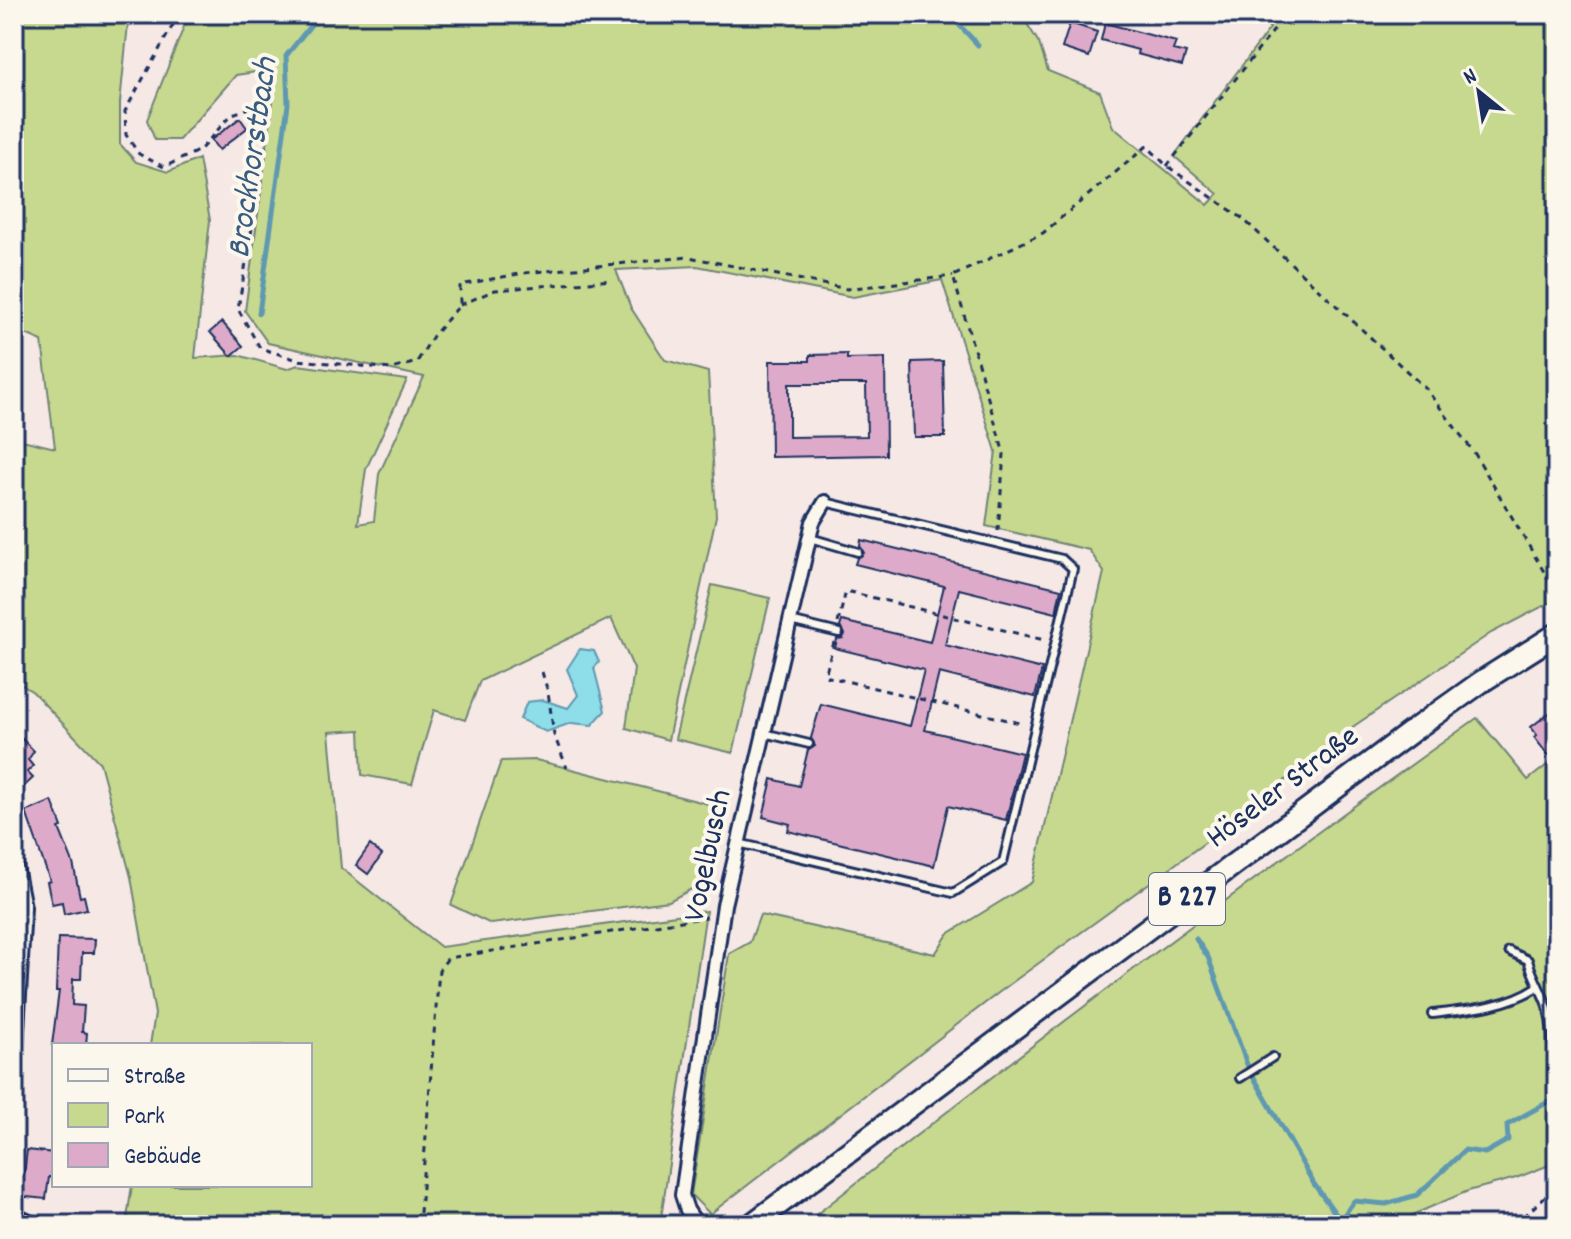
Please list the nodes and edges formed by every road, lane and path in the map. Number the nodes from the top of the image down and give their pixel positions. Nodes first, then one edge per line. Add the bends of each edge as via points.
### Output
1 (179, 14) edge
2 (1278, 25) dead end
3 (1167, 166) junction
4 (953, 276) junction
5 (611, 280) dead end
6 (460, 305) junction
7 (825, 502) joint
8 (810, 538) junction
9 (998, 543) junction
10 (858, 552) dead end
11 (1557, 594) edge
12 (790, 621) junction
13 (838, 632) junction
14 (1557, 634) edge
15 (1055, 642) junction
16 (542, 672) dead end
17 (1035, 727) junction
18 (764, 733) junction
19 (809, 744) dead end
20 (567, 768) dead end
21 (738, 843) junction
22 (14, 857) edge
23 (723, 914) junction
24 (1509, 951) dead end
25 (1537, 987) junction
26 (1432, 1014) dead end
27 (1273, 1057) dead end
28 (1557, 1068) edge
29 (1240, 1078) dead end
30 (14, 1082) edge
31 (1557, 1185) edge
32 (14, 1211) edge
33 (764, 1221) edge
34 (42, 1225) edge
35 (419, 1225) edge
36 (697, 1225) edge
37 (1515, 1225) edge

1 - 6 path via 125,111 126,135 139,154 164,167 200,150 232,114 251,108 265,129 238,309 260,348 298,360 392,369 417,362
2 - 3 path
3 - 4 path via 1147,146 1043,233
3 - 11 path via 1242,218 1426,389 1475,454
4 - 6 path via 847,289 689,257 524,273 460,285
4 - 9 path via 1004,454
5 - 6 path via 495,290
7 - 8 street, Vogelbusch
7 - 9 lane
8 - 10 lane
8 - 12 street, Vogelbusch
9 - 15 lane via 1062,559 1073,569
12 - 13 lane
12 - 18 street, Vogelbusch
13 - 15 path via 846,591
13 - 17 path via 825,676
14 - 33 main road, Höseler Straße / B 227 via 1415,729 822,1172
15 - 17 lane
16 - 20 path via 554,735
17 - 21 lane via 1003,862 953,893
18 - 19 lane
18 - 21 street, Vogelbusch
21 - 23 street, Vogelbusch
22 - 30 street via 24,907
23 - 35 path via 448,958 439,970
23 - 36 street, Vogelbusch via 682,1195
24 - 25 lane via 1528,960
25 - 26 lane via 1491,1005
25 - 28 lane via 1549,1014
27 - 29 lane
31 - 37 path
32 - 34 lane

